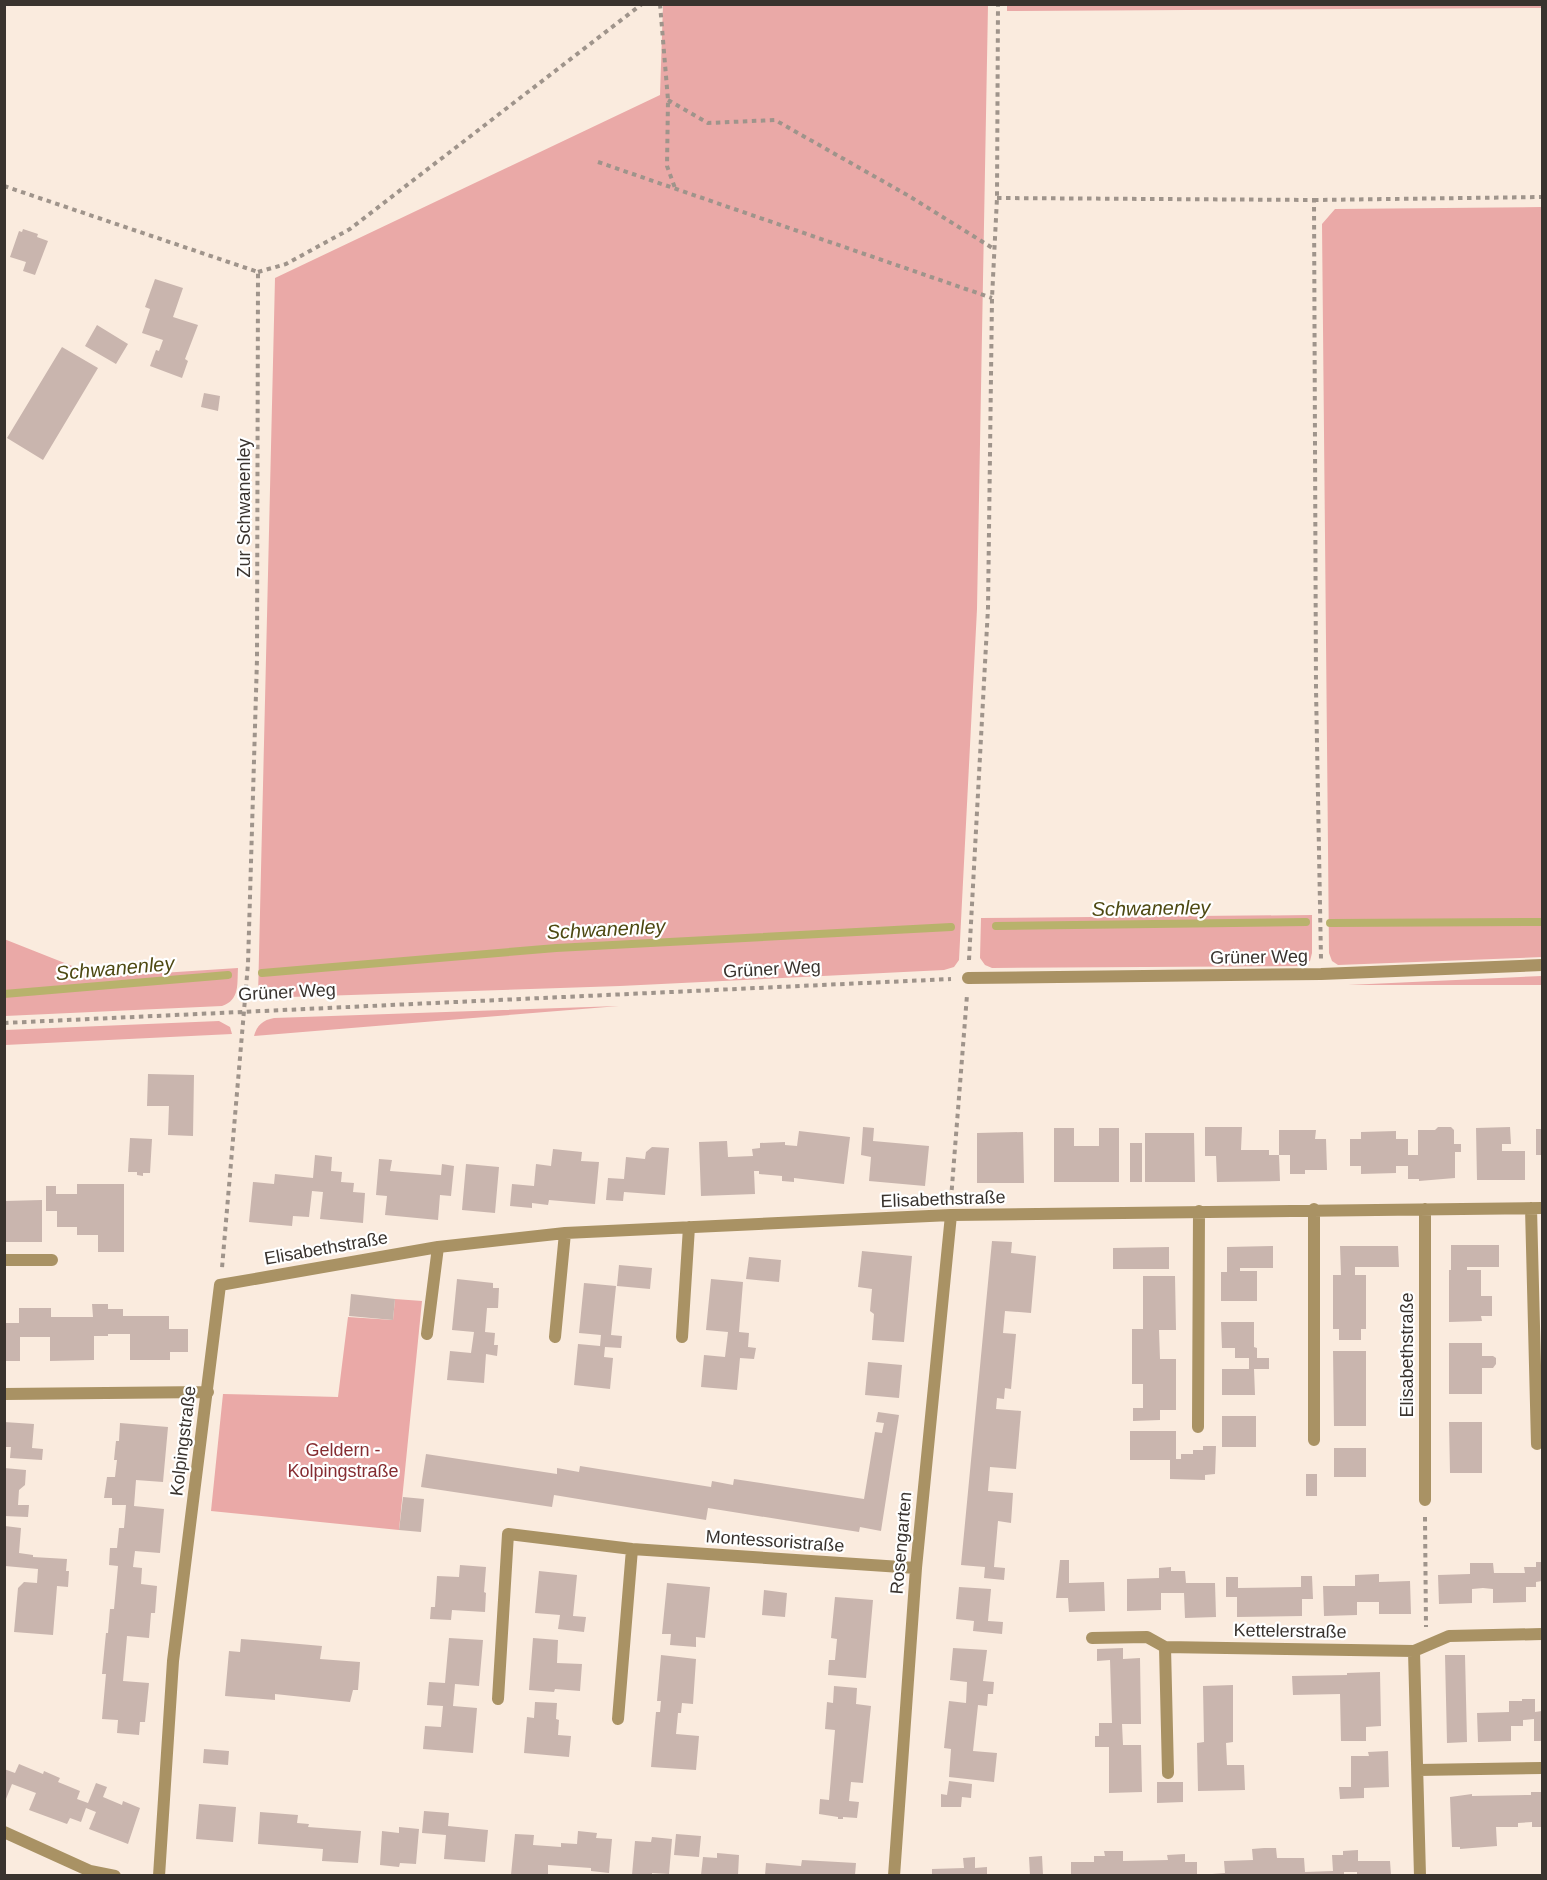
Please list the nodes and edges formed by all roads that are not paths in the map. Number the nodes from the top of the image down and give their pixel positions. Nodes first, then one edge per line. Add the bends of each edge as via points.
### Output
1 (1542, 965) edge
2 (968, 978) road end
3 (1537, 1208) edge
4 (1314, 1209) junction
5 (1425, 1209) junction
6 (1199, 1211) junction
7 (951, 1215) junction
8 (689, 1227) junction
9 (565, 1233) junction
10 (438, 1247) junction
11 (4, 1260) edge
12 (52, 1260) dead end
13 (220, 1285) joint
14 (427, 1334) dead end
15 (555, 1337) dead end
16 (682, 1337) dead end
17 (208, 1392) junction
18 (4, 1394) edge
19 (1198, 1427) dead end
20 (1314, 1440) dead end
21 (1537, 1444) dead end
22 (1425, 1500) road end
23 (632, 1549) junction
24 (916, 1568) junction
25 (1542, 1634) edge
26 (1092, 1638) dead end
27 (1165, 1647) junction
28 (1414, 1651) junction
29 (498, 1699) dead end
30 (618, 1719) dead end
31 (1542, 1768) edge
32 (1418, 1770) junction
33 (1168, 1773) dead end
34 (4, 1832) edge
35 (115, 1875) edge
36 (159, 1875) edge
37 (894, 1875) edge
38 (1420, 1875) edge

1 - 2 street, Grüner Weg via 1321,974
3 - 5 street, Elisabethstraße
3 - 21 street, Elisabethstraße
4 - 5 street, Elisabethstraße
4 - 6 street, Elisabethstraße
4 - 20 street
5 - 22 street, Elisabethstraße
6 - 7 street, Elisabethstraße
6 - 19 street
7 - 8 street, Elisabethstraße
7 - 24 street, Rosengarten
8 - 9 street, Elisabethstraße
8 - 16 street
9 - 10 street, Elisabethstraße
9 - 15 street
10 - 13 street, Elisabethstraße
10 - 14 street
11 - 12 street
13 - 17 street, Kolpingstraße
17 - 18 street
17 - 36 street, Kolpingstraße via 173,1661
23 - 24 street, Montessoristraße
23 - 29 street, Montessoristraße via 508,1534
23 - 30 street
24 - 37 street, Rosengarten
25 - 28 street, Kettelerstraße via 1449,1636
26 - 27 street, Kettelerstraße via 1148,1637
27 - 28 street, Kettelerstraße
27 - 33 street
28 - 32 street
31 - 32 street
32 - 38 street
34 - 35 street via 90,1871

